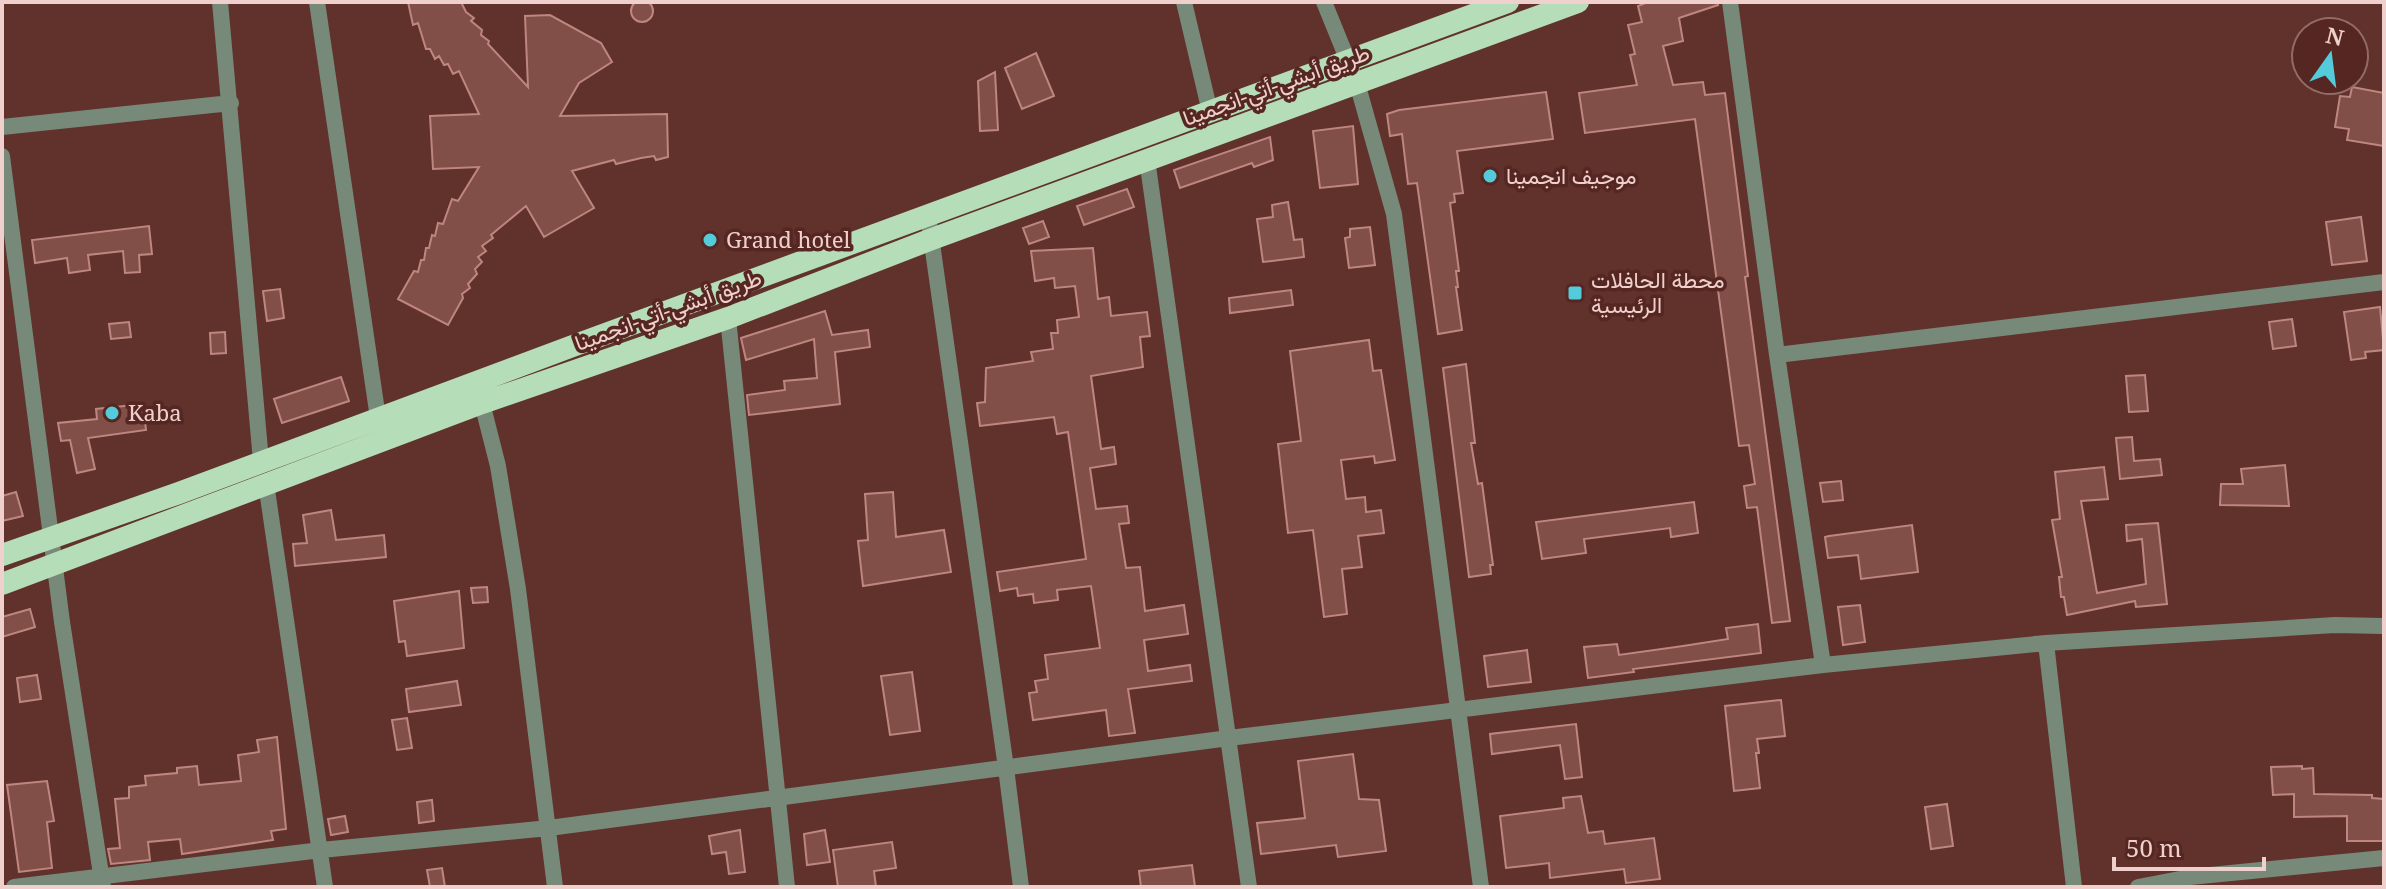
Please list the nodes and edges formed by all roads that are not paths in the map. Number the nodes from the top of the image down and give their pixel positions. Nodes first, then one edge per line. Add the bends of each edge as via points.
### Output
1 (220, 2) edge
2 (317, 2) edge
3 (1184, 2) edge
4 (1324, 2) edge
5 (1508, 2) edge
6 (1730, 2) edge
7 (1570, 3) edge
8 (1353, 72) junction
9 (231, 103) junction
10 (1210, 112) junction
11 (2, 127) edge
12 (2, 156) edge
13 (1147, 159) junction
14 (928, 215) junction
15 (932, 239) junction
16 (2384, 282) edge
17 (728, 318) junction
18 (1777, 355) junction
19 (482, 403) junction
20 (378, 418) junction
21 (264, 472) junction
22 (52, 538) junction
23 (2, 555) edge
24 (56, 565) junction
25 (2, 584) edge
26 (2384, 626) edge
27 (2046, 643) junction
28 (1823, 665) junction
29 (1458, 710) junction
30 (1229, 738) junction
31 (1006, 768) junction
32 (777, 797) junction
33 (549, 828) junction
34 (321, 850) junction
35 (2384, 858) edge
36 (102, 882) edge
37 (14, 887) edge
38 (325, 887) edge
39 (555, 887) edge
40 (787, 887) edge
41 (1021, 887) edge
42 (1249, 887) edge
43 (1481, 887) edge
44 (2074, 887) edge
45 (2138, 887) edge

1 - 9 street
2 - 20 street
3 - 10 street
4 - 8 street
5 - 8 highway
6 - 18 street
7 - 8 highway, طريق أبشي-أتي-انجمينا
8 - 10 highway
8 - 13 highway, طريق أبشي-أتي-انجمينا
8 - 29 street via 1394,214
9 - 11 street
9 - 21 street
10 - 14 highway
12 - 22 street
13 - 15 highway, طريق أبشي-أتي-انجمينا
13 - 30 street
14 - 15 street
14 - 20 highway
15 - 17 highway, طريق أبشي-أتي-انجمينا
15 - 31 street
16 - 18 street
17 - 19 highway, طريق أبشي-أتي-انجمينا
17 - 32 street
18 - 28 street
19 - 21 highway, طريق أبشي-أتي-انجمينا
19 - 33 street via 518,589
20 - 21 highway
21 - 22 highway
21 - 24 highway, طريق أبشي-أتي-انجمينا
21 - 34 street
22 - 23 highway
22 - 24 street
24 - 25 highway, طريق أبشي-أتي-انجمينا
24 - 36 street
26 - 27 street
27 - 28 street
27 - 44 street
28 - 29 street
29 - 30 street
29 - 43 street
30 - 31 street
30 - 42 street
31 - 32 street
31 - 41 street
32 - 33 street
32 - 40 street
33 - 34 street
33 - 39 street
34 - 36 street
34 - 38 street
35 - 45 street
36 - 37 street

